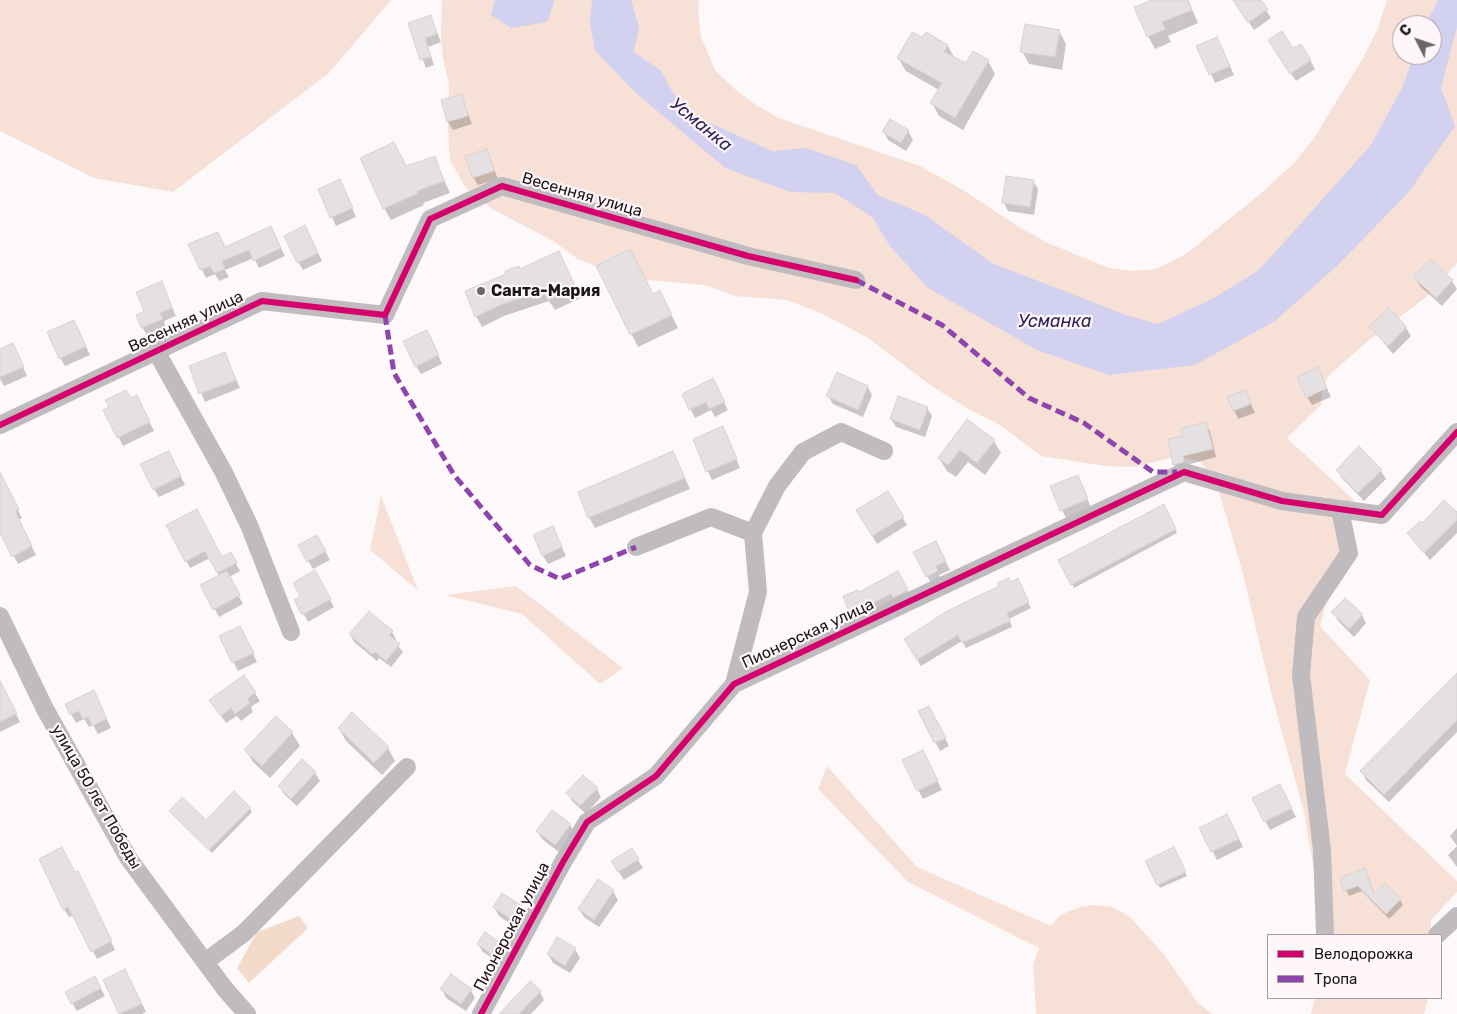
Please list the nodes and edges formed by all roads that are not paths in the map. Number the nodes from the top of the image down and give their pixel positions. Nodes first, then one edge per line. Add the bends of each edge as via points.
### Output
1 (856, 280) dead end
2 (156, 351) junction
3 (0, 425) edge
4 (1457, 432) edge
5 (884, 451) dead end
6 (1340, 510) junction
7 (752, 533) junction
8 (636, 547) dead end
9 (0, 616) edge
10 (291, 632) dead end
11 (734, 684) junction
12 (407, 767) dead end
13 (1457, 916) edge
14 (1325, 934) edge
15 (1438, 934) edge
16 (205, 962) junction
17 (247, 1014) edge
18 (481, 1014) edge

1 - 2 street, Весенняя улица via 748,256 502,186 430,219 384,315 262,301
2 - 3 street, Весенняя улица
2 - 10 street via 223,471 249,526
4 - 6 street, Пионерская улица via 1382,515
5 - 7 street via 841,432 803,452 777,486
6 - 11 street, Пионерская улица via 1282,501 1184,472
6 - 14 street via 1350,553 1306,617 1301,675 1322,850
7 - 8 street via 711,517
7 - 11 street via 758,592
9 - 16 street, улица 50 лет Победы via 46,709 129,859
11 - 18 street, Пионерская улица via 656,776 587,822
12 - 16 street via 244,933
13 - 15 street
16 - 17 street, улица 50 лет Победы

